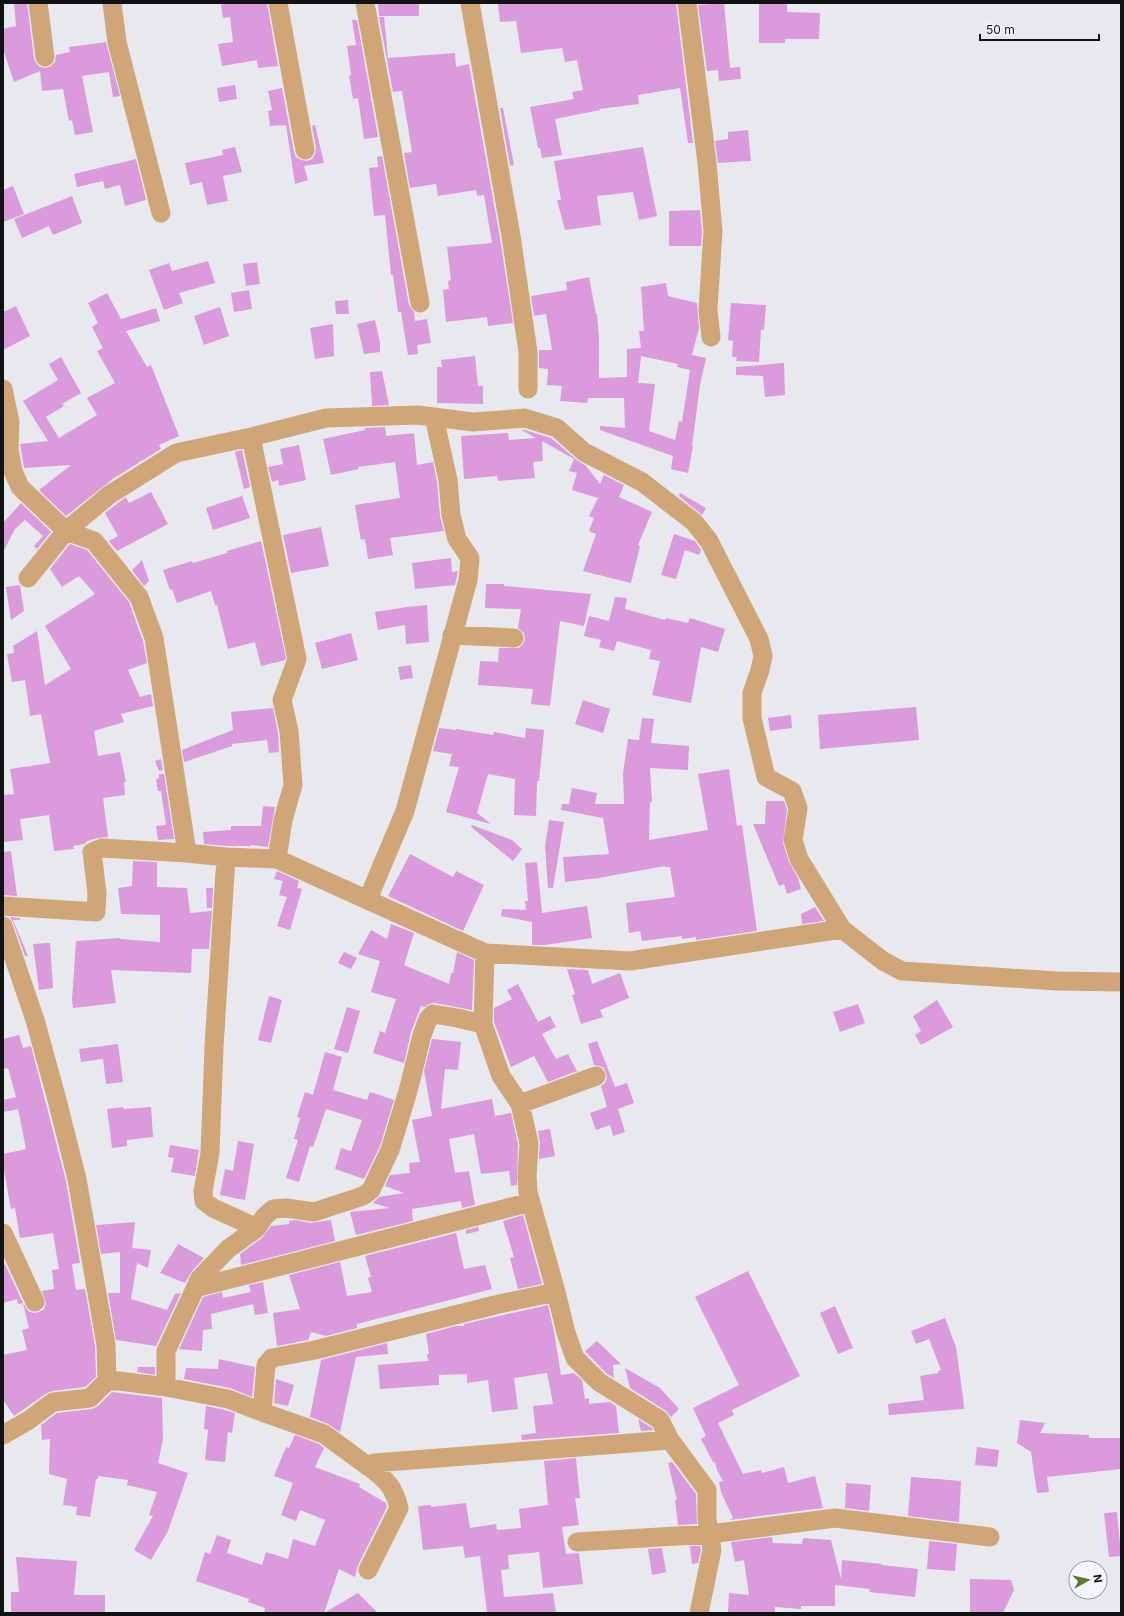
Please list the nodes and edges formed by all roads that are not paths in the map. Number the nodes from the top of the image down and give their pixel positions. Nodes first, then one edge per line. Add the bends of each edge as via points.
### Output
1 (38, 3) edge
2 (112, 3) edge
3 (278, 3) edge
4 (365, 3) edge
5 (470, 3) edge
6 (686, 3) edge
7 (45, 57) dead end
8 (305, 150) dead end
9 (161, 213) dead end
10 (420, 303) dead end
11 (711, 337) dead end
12 (528, 389) dead end
13 (3, 390) edge
14 (434, 417) junction
15 (251, 437) junction
16 (66, 531) junction
17 (28, 578) dead end
18 (452, 635) junction
19 (514, 638) dead end
20 (188, 853) junction
21 (226, 857) junction
22 (277, 859) junction
23 (368, 899) junction
24 (3, 906) edge
25 (3, 926) edge
26 (842, 929) junction
27 (486, 953) junction
28 (1121, 982) edge
29 (482, 1024) junction
30 (596, 1076) dead end
31 (520, 1104) junction
32 (531, 1202) junction
33 (257, 1228) junction
34 (3, 1233) edge
35 (195, 1288) junction
36 (556, 1292) junction
37 (35, 1302) dead end
38 (107, 1381) junction
39 (166, 1386) junction
40 (262, 1412) junction
41 (3, 1435) edge
42 (670, 1440) junction
43 (369, 1467) junction
44 (710, 1534) junction
45 (990, 1537) dead end
46 (577, 1542) dead end
47 (368, 1570) dead end
48 (699, 1613) edge

1 - 7 street
2 - 9 street via 117,42
3 - 8 street
4 - 10 street
5 - 12 street via 511,236 527,344
6 - 11 street via 707,163 713,231 708,310
13 - 16 street via 10,422 9,449 13,471 20,487
14 - 15 street via 418,415 326,418
14 - 18 street via 448,480 451,515 457,538 470,558 468,580
14 - 26 street via 473,422 525,418 557,428 584,452 642,482 694,522 709,541 759,640 763,656 752,693 752,718 766,777 792,791 798,808 794,840 799,859
15 - 16 street via 176,453 108,495
15 - 22 street via 297,659 282,700 289,731 293,785 283,820
16 - 17 street
16 - 20 street via 94,541 140,597 154,638
18 - 19 street
18 - 23 street via 405,811
20 - 21 street
20 - 24 street via 102,848 92,852 97,893 96,912
21 - 22 street
21 - 33 street via 210,1153 203,1191 204,1201 213,1208
22 - 23 street
23 - 27 street
25 - 38 street via 34,1020 77,1179 106,1345
26 - 27 street via 630,961
26 - 28 street via 883,961 902,971 1057,981
27 - 29 street
29 - 31 street via 501,1076
29 - 33 street via 433,1014 428,1019 390,1150 371,1190 363,1196 314,1212 286,1208 273,1210 264,1217
30 - 31 street
31 - 32 street via 529,1143 526,1177
32 - 35 street
32 - 36 street
33 - 35 street via 228,1250 200,1278
34 - 37 street
35 - 39 street via 166,1351
36 - 40 street via 272,1358 266,1365
36 - 42 street via 575,1358 599,1382 660,1420
38 - 39 street
38 - 41 street via 90,1398 53,1402 30,1420
39 - 40 street via 228,1398
40 - 43 street via 324,1434
42 - 43 street via 374,1463
42 - 44 street via 707,1490
43 - 47 street via 386,1479 399,1508
44 - 45 street via 835,1518
44 - 46 street
44 - 48 street via 712,1550

